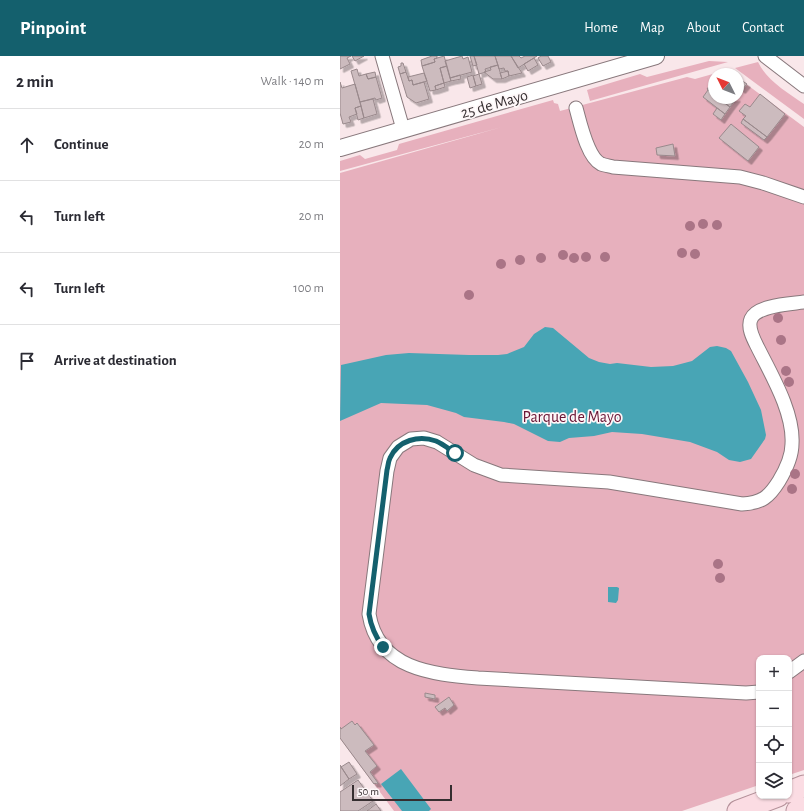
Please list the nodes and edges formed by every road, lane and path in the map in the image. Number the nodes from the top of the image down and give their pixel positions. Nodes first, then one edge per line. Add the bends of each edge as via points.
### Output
1 (382, 56) edge
2 (669, 56) edge
3 (765, 56) edge
4 (652, 57) edge
5 (804, 86) edge
6 (576, 108) dead end
7 (403, 129) junction
8 (340, 148) edge
9 (804, 197) edge
10 (804, 302) edge
11 (804, 661) edge
12 (792, 670) edge
13 (756, 692) edge
14 (804, 786) edge
15 (792, 791) edge
16 (770, 799) edge
17 (804, 808) edge
18 (738, 811) edge
19 (797, 811) edge

1 - 7 street
2 - 4 street, 25 de Mayo
3 - 5 street
4 - 7 street, 25 de Mayo
6 - 9 street via 591,152 601,164 740,177
7 - 8 street, 25 de Mayo
10 - 13 street via 761,310 750,320 755,341 776,383 792,430 788,463 778,483 764,499 754,504 742,504 609,482 501,475 474,465 437,442 424,438 411,439 398,447 390,458 387,470 369,614 374,635 392,656 406,664 449,676
11 - 12 street
14 - 15 main road
16 - 18 main road
17 - 19 main road

